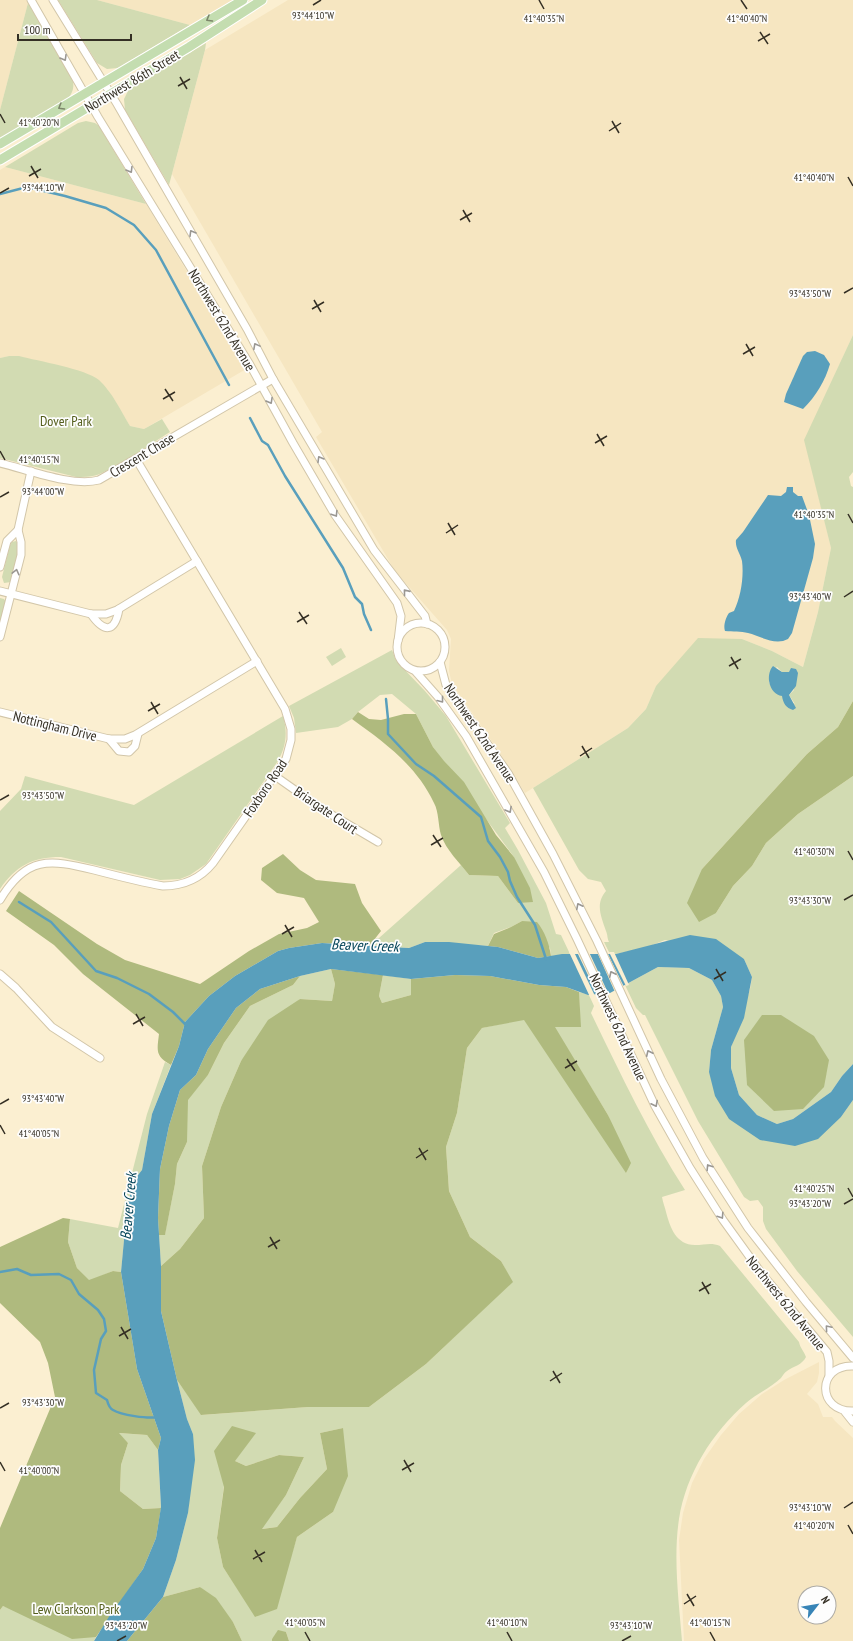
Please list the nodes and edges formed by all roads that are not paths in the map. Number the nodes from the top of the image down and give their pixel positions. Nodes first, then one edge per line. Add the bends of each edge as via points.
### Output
1 (31, 0) edge
2 (53, 0) edge
3 (243, 0) edge
4 (262, 0) edge
5 (104, 81) junction
6 (84, 93) junction
7 (111, 94) junction
8 (92, 105) junction
9 (0, 144) edge
10 (0, 160) edge
11 (273, 379) junction
12 (261, 386) junction
13 (136, 459) junction
14 (0, 464) edge
15 (31, 471) junction
16 (18, 530) junction
17 (197, 561) junction
18 (0, 567) edge
19 (0, 591) edge
20 (11, 594) junction
21 (119, 609) junction
22 (91, 614) junction
23 (427, 624) junction
24 (0, 637) edge
25 (398, 641) junction
26 (257, 661) junction
27 (440, 662) junction
28 (415, 671) junction
29 (0, 712) edge
30 (138, 734) junction
31 (110, 739) junction
32 (275, 776) junction
33 (378, 842) dead end
34 (0, 900) edge
35 (0, 974) edge
36 (100, 1058) dead end
37 (853, 1358) edge
38 (853, 1366) edge
39 (829, 1376) junction
40 (853, 1411) edge
41 (845, 1412) junction
42 (853, 1422) edge

1 -> 6 street, Northwest 62nd Avenue
2 - 5 street, Northwest 62nd Avenue
3 -> 5 main road, Northwest 86th Street
4 - 7 main road, Northwest 86th Street
5 - 6 main road, Northwest 86th Street
5 - 7 street, Northwest 62nd Avenue
6 - 8 street, Northwest 62nd Avenue
6 -> 9 main road, Northwest 86th Street
7 - 8 main road, Northwest 86th Street
11 -> 7 street, Northwest 62nd Avenue via 247,329
8 - 10 main road, Northwest 86th Street
8 -> 12 street, Northwest 62nd Avenue
11 - 12 street, Crescent Chase
23 -> 11 street, Northwest 62nd Avenue via 419,607 374,550
12 - 13 street, Crescent Chase
12 -> 25 street, Northwest 62nd Avenue via 335,515 397,603 401,616
13 - 15 street, Crescent Chase via 109,475 89,482 69,481
13 - 17 street, Foxboro Road
14 - 15 street, Crescent Chase
15 - 16 street
16 - 18 street via 7,541
20 -> 16 street via 22,547
17 - 21 street
17 - 26 street, Foxboro Road
19 - 20 street
20 - 22 street
20 - 24 street
21 - 22 street via 106,614
21 - 22 street via 115,624 105,628 100,626
23 - 25 street via 409,626
23 - 27 street via 436,628 442,635 445,644
25 - 28 street via 397,651 400,660 406,667
26 - 30 street, Nottingham Drive
26 - 32 street, Foxboro Road via 285,709 291,729 290,749
27 - 28 street via 429,670
37 -> 27 street, Northwest 62nd Avenue via 748,1228 700,1151 661,1079 597,941 553,854 508,773 446,685
28 -> 39 street, Northwest 62nd Avenue via 438,697 466,736 544,872 655,1106 690,1168 762,1274 827,1352
29 - 31 street, Nottingham Drive
30 - 31 street, Nottingham Drive via 125,739
30 - 31 street, Nottingham Drive via 135,746 129,752 119,751
32 - 33 street, Briargate Court via 322,809
32 - 34 street, Foxboro Road via 213,863 192,881 163,886 69,864 49,862 30,867 21,873 13,880
35 - 36 street via 52,1027
38 - 39 street via 835,1369
39 - 41 street, Northwest 62nd Avenue via 826,1394 836,1408
40 - 41 street
41 - 42 street

